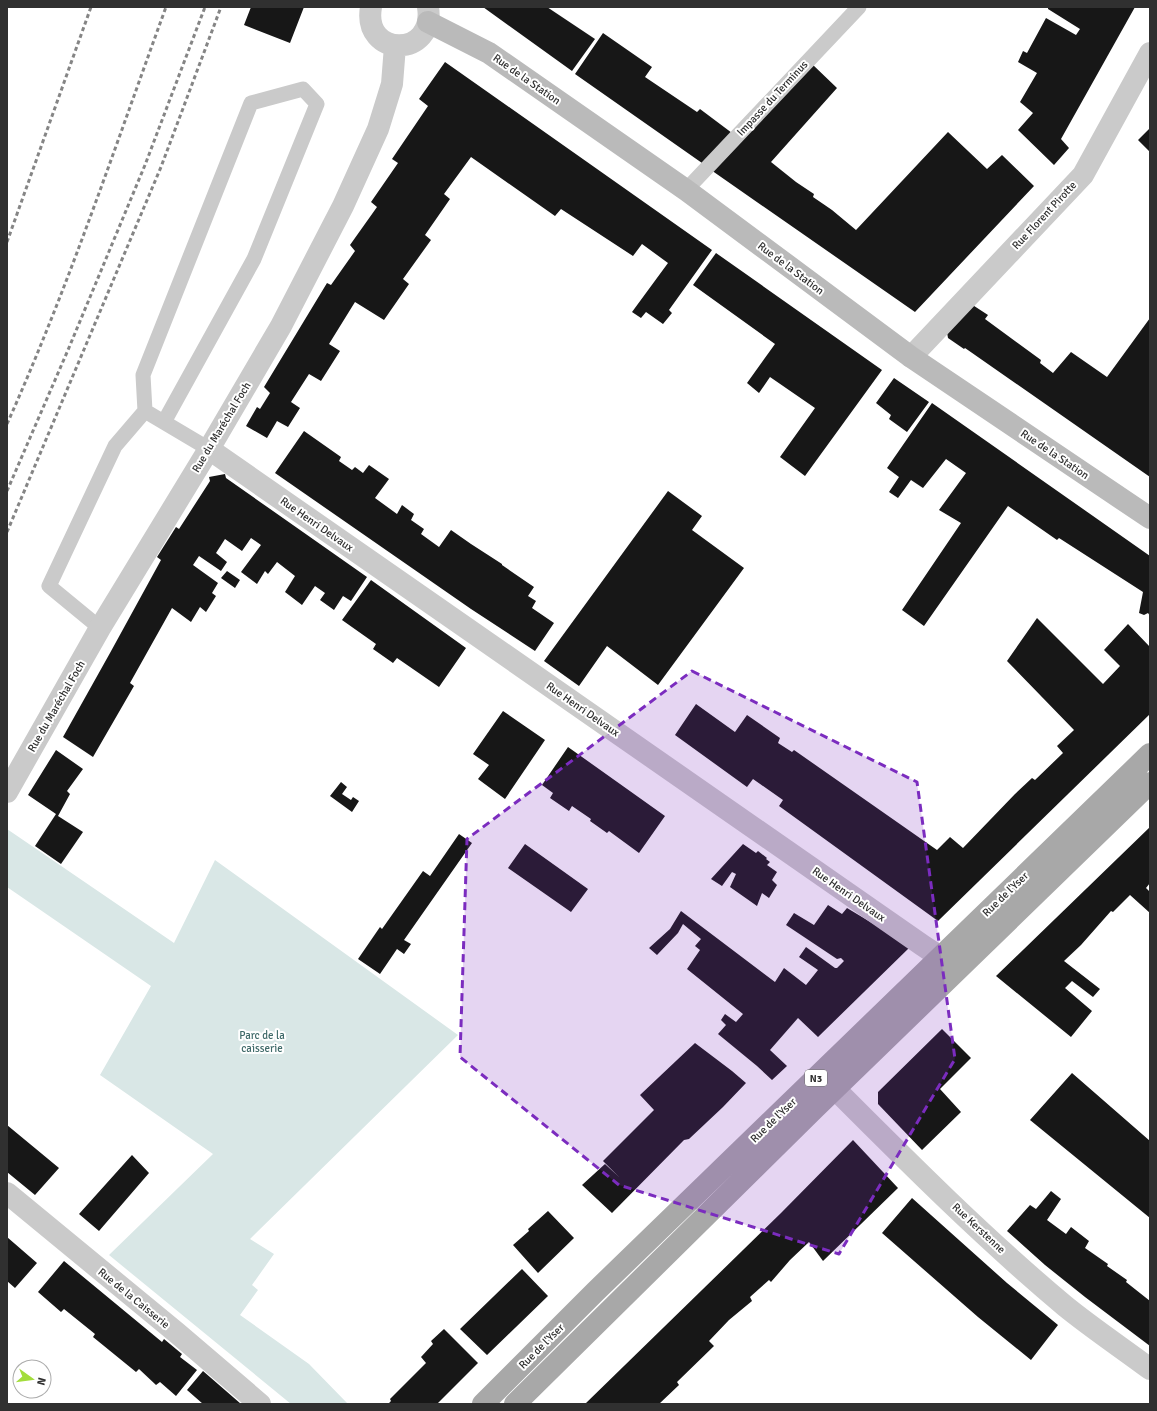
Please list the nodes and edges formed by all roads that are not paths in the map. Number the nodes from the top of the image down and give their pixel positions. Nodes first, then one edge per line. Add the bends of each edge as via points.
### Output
1 (371, 7) edge
2 (859, 7) edge
3 (428, 15) edge
4 (395, 46) junction
5 (1150, 53) edge
6 (686, 190) junction
7 (911, 357) junction
8 (145, 411) junction
9 (164, 422) junction
10 (209, 449) junction
11 (1150, 518) edge
12 (100, 628) junction
13 (1150, 754) edge
14 (1150, 783) edge
15 (7, 792) edge
16 (947, 965) junction
17 (820, 1074) junction
18 (836, 1089) junction
19 (7, 1194) edge
20 (1150, 1368) edge
21 (260, 1404) edge
22 (483, 1404) edge
23 (515, 1404) edge

1 - 4 street via 369,18 373,31 382,41
2 - 6 lane, Impasse du Terminus
3 - 4 street via 424,32 416,40 406,45
3 - 6 street, Rue de la Station via 489,53
4 - 10 street, Rue du Maréchal Foch via 392,84 378,128 343,206 281,326
5 - 7 street, Rue Florent Pirotte via 1083,175
6 - 7 street, Rue de la Station
7 - 11 street, Rue de la Station
8 - 9 lane
8 - 9 lane via 143,375 251,102 303,89 317,104 254,259
8 - 12 lane via 115,446 49,586
9 - 10 lane
10 - 12 street, Rue du Maréchal Foch
10 - 16 street, Rue Henri Delvaux
12 - 15 street, Rue du Maréchal Foch
13 - 16 main road, Rue de l'Yser / N3
14 - 16 main road, Rue de l'Yser / N3
16 - 17 main road, Rue de l'Yser / N3
16 - 18 main road, Rue de l'Yser / N3
17 - 18 street, Rue Kerstenne
17 - 22 main road, Rue de l'Yser / N3
18 - 20 street, Rue Kerstenne via 970,1221 1066,1307
18 - 23 main road, Rue de l'Yser / N3
19 - 21 street, Rue de la Caisserie

